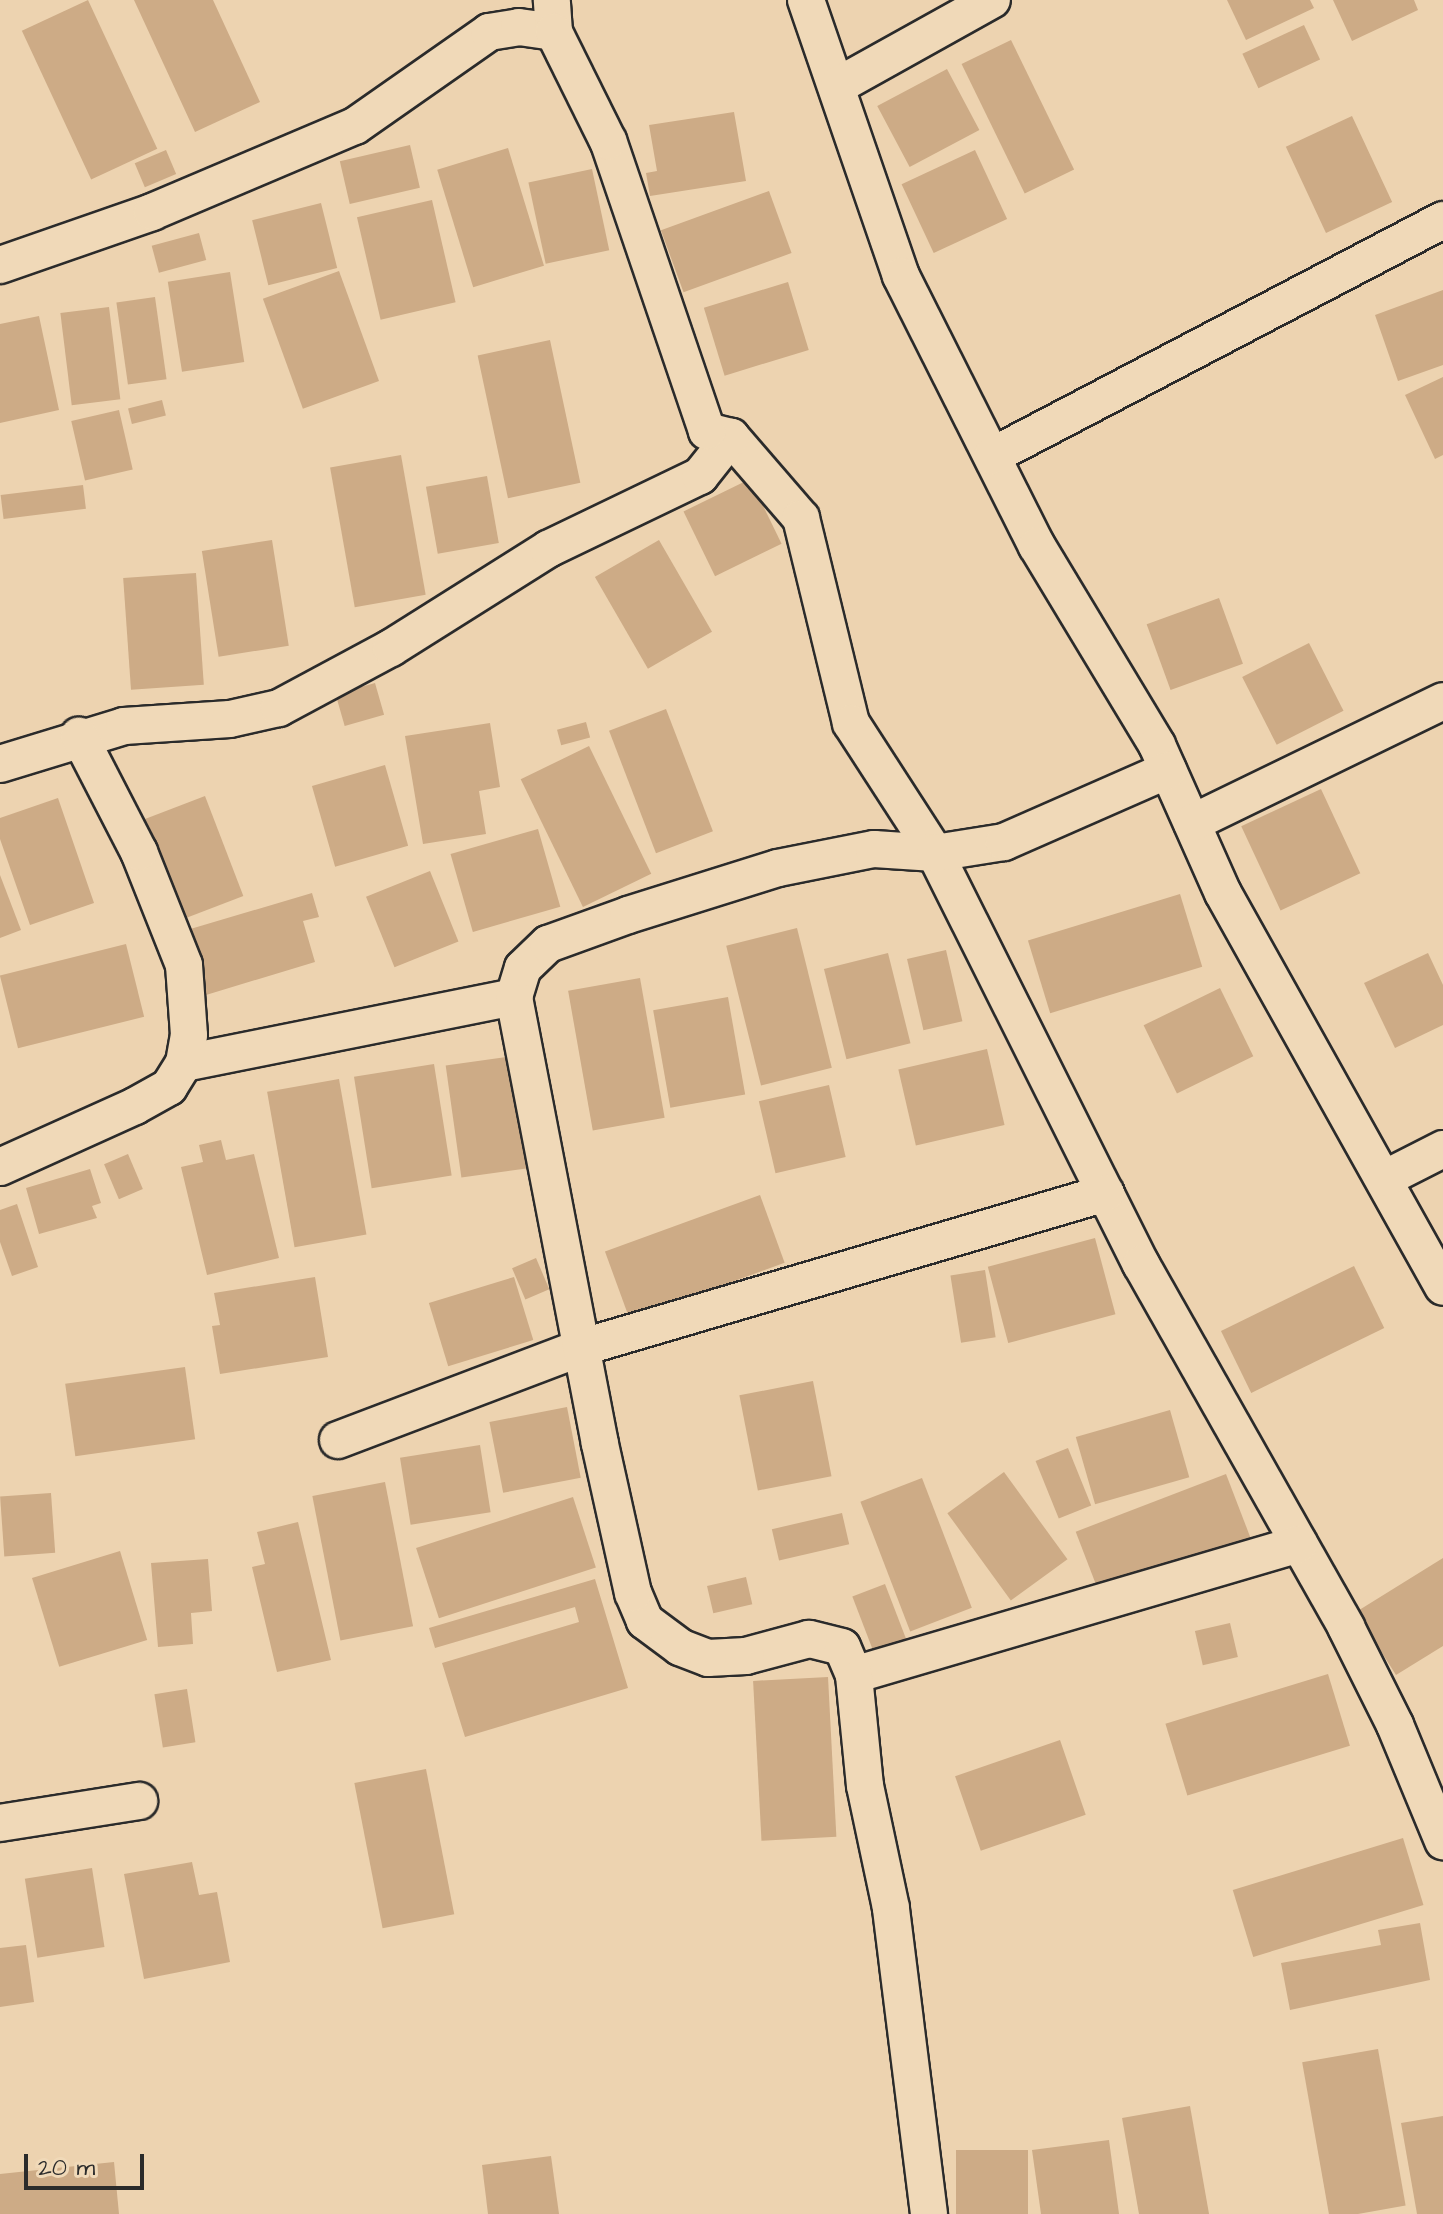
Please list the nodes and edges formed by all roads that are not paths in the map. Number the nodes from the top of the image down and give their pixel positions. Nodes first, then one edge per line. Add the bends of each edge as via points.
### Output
1 (806, 0) edge
2 (992, 0) edge
3 (553, 16) edge
4 (839, 85) junction
5 (1443, 220) edge
6 (0, 265) edge
7 (731, 437) junction
8 (992, 456) junction
9 (1443, 701) edge
10 (79, 736) junction
11 (0, 764) edge
12 (1168, 770) junction
13 (1192, 823) junction
14 (935, 853) junction
15 (514, 997) junction
16 (184, 1063) junction
17 (1443, 1149) edge
18 (0, 1167) edge
19 (1386, 1178) junction
20 (1106, 1193) junction
21 (1443, 1287) edge
22 (583, 1347) junction
23 (338, 1440) dead end
24 (1299, 1544) junction
25 (854, 1675) junction
26 (139, 1801) dead end
27 (0, 1823) edge
28 (1443, 1841) edge
29 (929, 2214) edge

1 - 4 street
2 - 4 street
3 - 6 street via 489,32 355,126 152,212
3 - 7 street via 608,141 707,431
4 - 8 street via 901,276
5 - 8 street
7 - 10 street via 700,476 548,549 391,648 279,708 230,719 124,726
7 - 14 street via 801,518 851,723
8 - 12 street via 1037,546
9 - 13 street
10 - 11 street
10 - 16 street via 139,852 184,965 189,1035
12 - 13 street
12 - 14 street via 1004,842
13 - 19 street via 1223,893
14 - 15 street via 874,849 778,868 628,915 548,944 523,968
14 - 20 street
15 - 16 street
15 - 22 street
16 - 18 street via 169,1087
17 - 19 street
19 - 21 street
20 - 22 street
20 - 24 street
22 - 23 street
22 - 25 street via 621,1545 645,1621 680,1647 708,1658 746,1656 809,1639 842,1647
24 - 25 street
24 - 28 street via 1395,1725
25 - 29 street via 865,1786 891,1908
26 - 27 street

